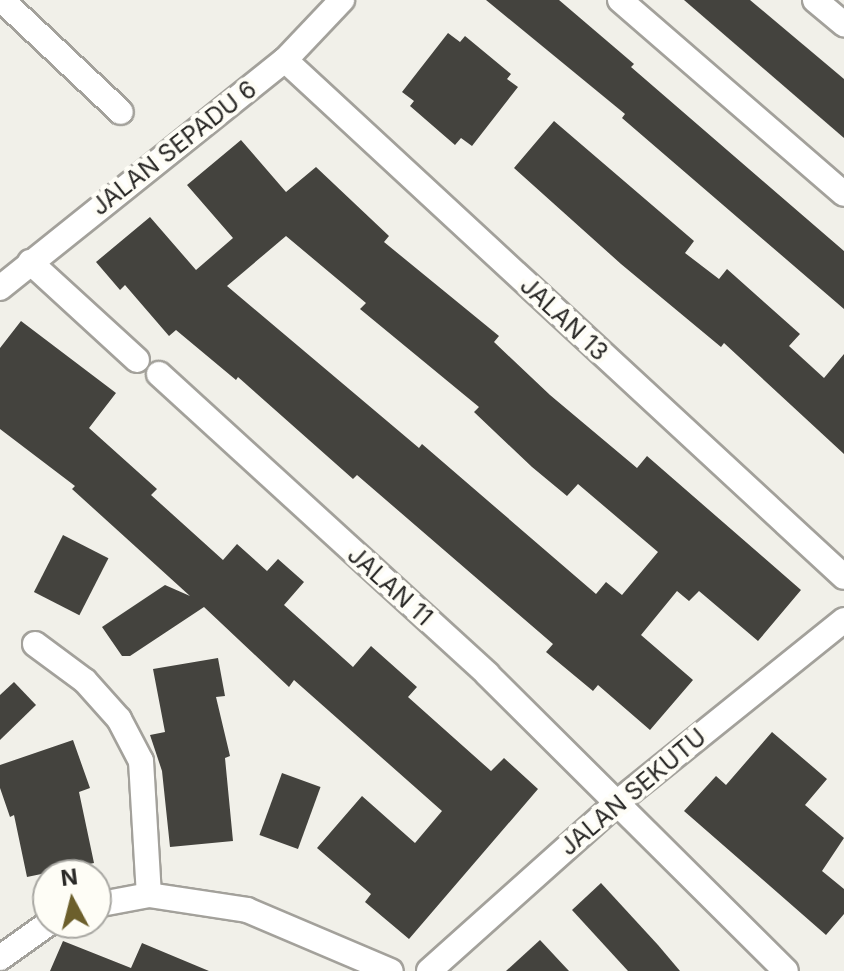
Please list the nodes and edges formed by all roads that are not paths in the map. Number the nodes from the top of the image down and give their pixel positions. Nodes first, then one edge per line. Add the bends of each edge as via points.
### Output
1 (2, 0) edge
2 (342, 0) edge
3 (620, 0) edge
4 (815, 0) edge
5 (844, 24) edge
6 (285, 60) junction
7 (121, 112) dead end
8 (844, 194) edge
9 (30, 262) junction
10 (0, 288) edge
11 (137, 360) dead end
12 (159, 374) dead end
13 (844, 577) edge
14 (844, 620) edge
15 (35, 644) dead end
16 (619, 801) junction
17 (149, 895) junction
18 (112, 902) edge
19 (32, 935) edge
20 (0, 958) edge
21 (391, 971) edge
22 (429, 971) edge
23 (786, 971) edge

1 - 7 street
2 - 6 street, JALAN SEPADU 6
3 - 8 street
4 - 5 street
6 - 9 street, JALAN SEPADU 6
6 - 13 street, JALAN 13
9 - 10 street, JALAN SEPADU 6
9 - 11 street
12 - 16 street, JALAN 11
14 - 16 street, JALAN SEKUTU
15 - 17 street via 93,690 119,719 141,761
16 - 22 street, JALAN SEKUTU
16 - 23 street, JALAN 11
17 - 18 street
17 - 21 street via 247,910
19 - 20 street

